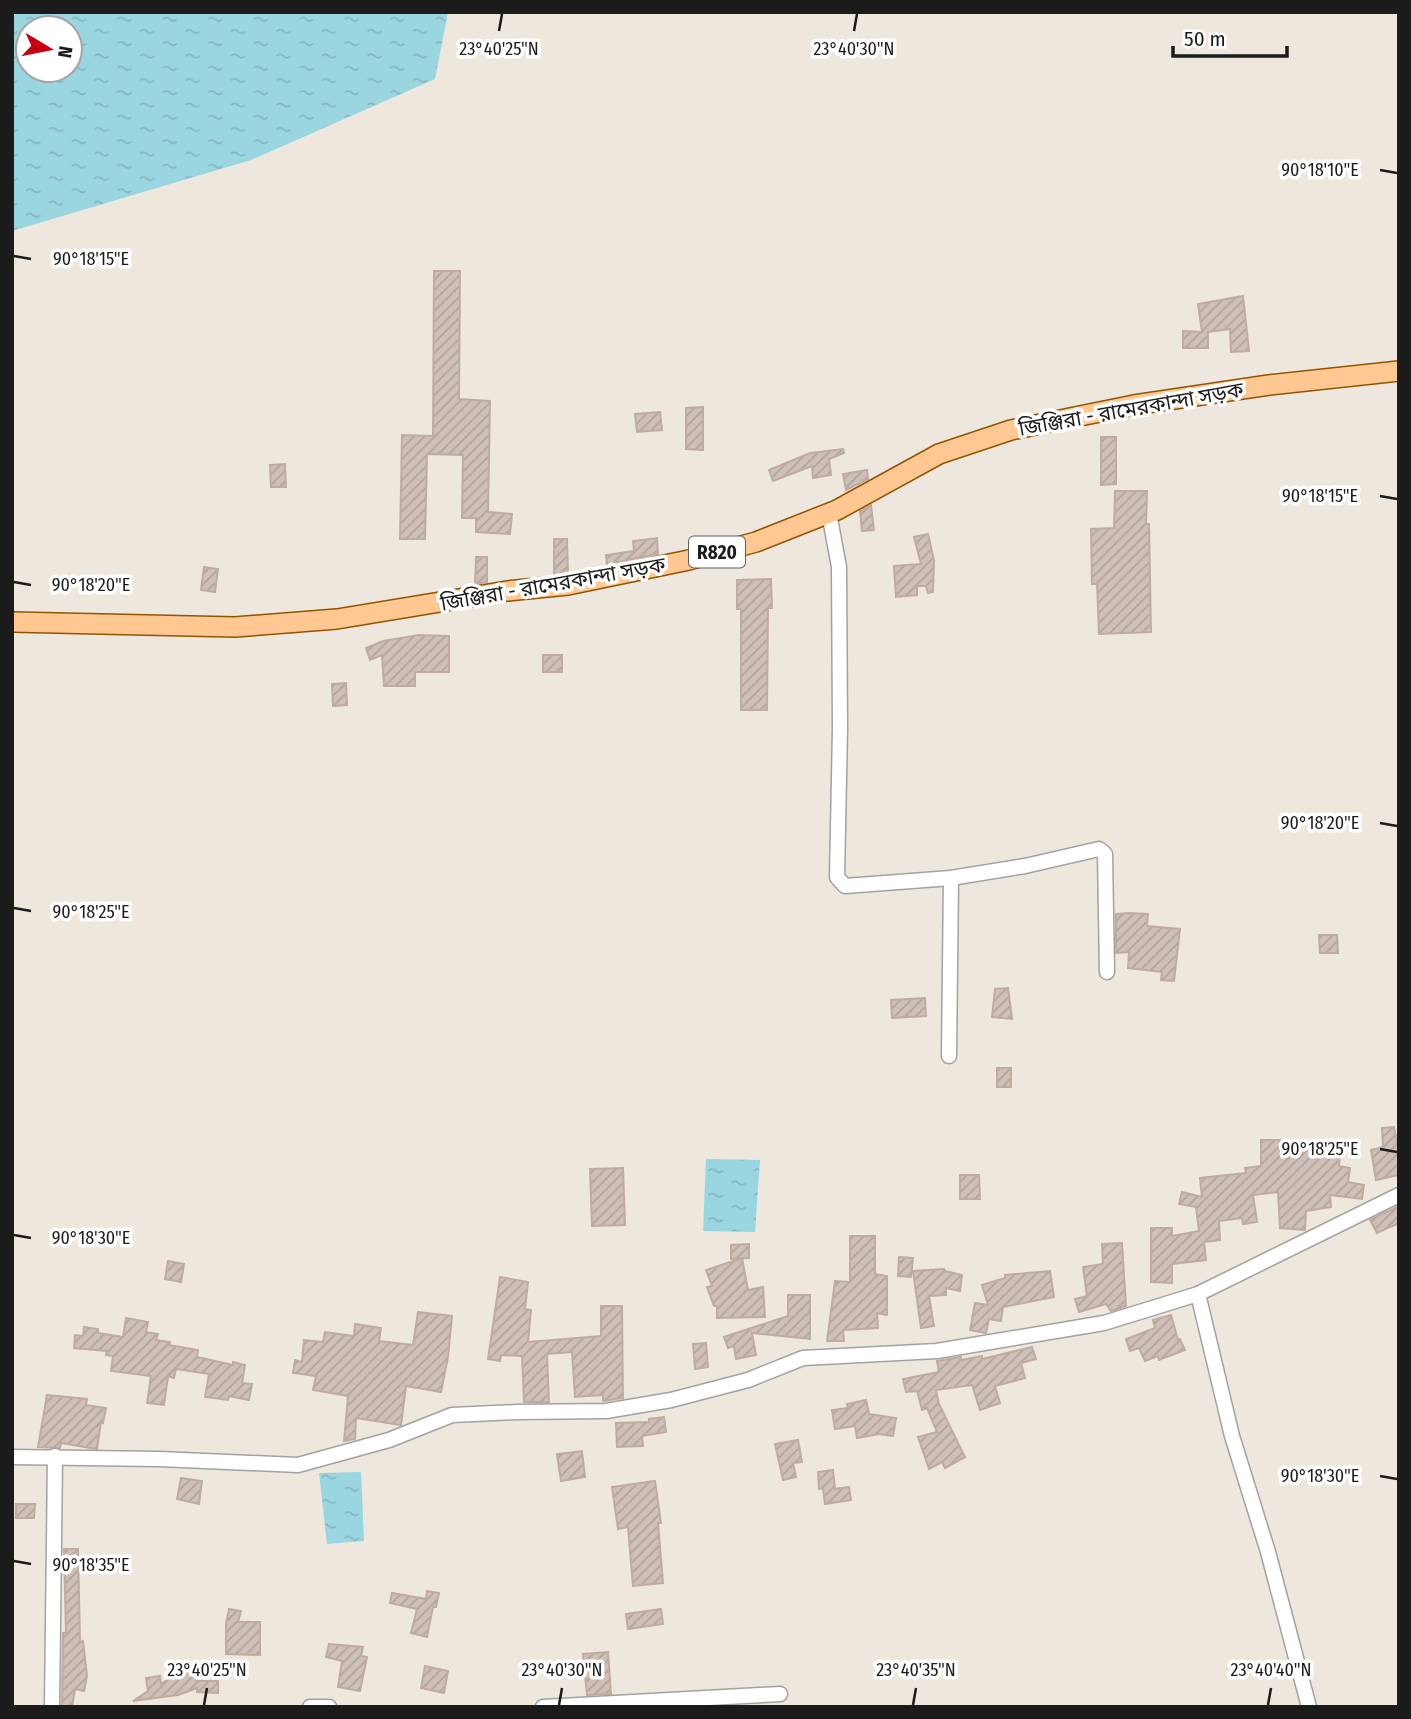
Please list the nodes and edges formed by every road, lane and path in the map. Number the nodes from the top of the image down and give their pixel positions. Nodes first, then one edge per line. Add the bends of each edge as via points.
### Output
1 (1399, 371) edge
2 (829, 513) junction
3 (12, 622) edge
4 (951, 878) junction
5 (1107, 972) dead end
6 (949, 1055) dead end
7 (1399, 1195) edge
8 (1198, 1294) junction
9 (55, 1456) junction
10 (12, 1457) edge
11 (780, 1694) dead end
12 (52, 1707) edge
13 (310, 1707) edge
14 (329, 1707) edge
15 (543, 1707) edge
16 (1309, 1707) edge

1 - 2 main road, জিঞ্জিরা - রামেরকান্দা সড়ক / R820 via 1134,405 1011,430 939,454
2 - 3 main road, জিঞ্জিরা - রামেরকান্দা সড়ক / R820 via 756,542 689,560 568,585 337,618 235,627
2 - 4 street via 839,567 837,877 845,886
4 - 5 street via 1099,849 1105,854
4 - 6 street
7 - 8 street
8 - 9 street via 1104,1323 937,1351 803,1358 748,1380 606,1411 452,1416 389,1440 298,1465
8 - 16 street via 1232,1437
9 - 10 street
9 - 12 street
11 - 15 street
13 - 14 street

